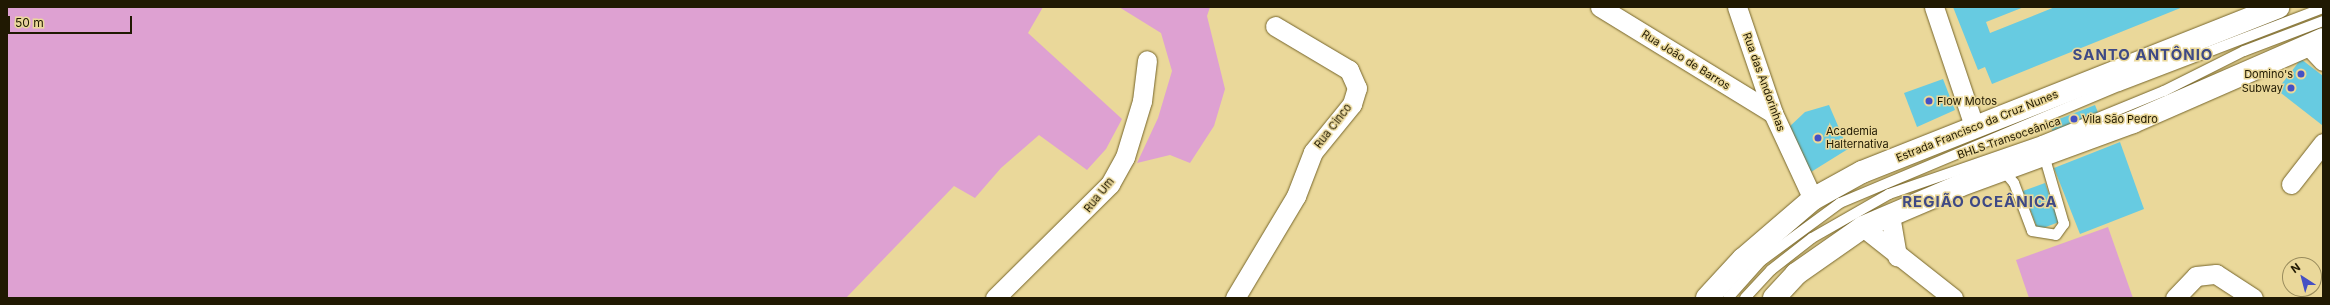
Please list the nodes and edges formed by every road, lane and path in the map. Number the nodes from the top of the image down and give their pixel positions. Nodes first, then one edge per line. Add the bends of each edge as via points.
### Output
1 (1600, 7) edge
2 (1737, 7) edge
3 (1934, 7) edge
4 (2279, 7) edge
5 (2323, 8) edge
6 (2323, 21) edge
7 (1275, 26) dead end
8 (2316, 42) edge
9 (1147, 60) dead end
10 (2323, 61) edge
11 (1773, 113) junction
12 (1974, 126) junction
13 (2323, 143) edge
14 (2050, 154) junction
15 (2004, 170) junction
16 (2291, 184) dead end
17 (1812, 199) junction
18 (1890, 215) junction
19 (1863, 227) junction
20 (1897, 256) junction
21 (995, 298) edge
22 (1235, 298) edge
23 (1707, 298) edge
24 (1728, 298) edge
25 (1744, 298) edge
26 (1774, 298) edge
27 (1953, 298) edge
28 (2174, 298) edge
29 (2253, 298) edge

1 - 11 street, Rua João de Barros
2 - 11 street, Rua das Andorinhas
3 - 12 street
4 - 12 main road, Estrada Francisco da Cruz Nunes
5 - 24 lane, BHLS Transoceânica via 2120,86 1840,203 1761,261
6 - 25 lane, BHLS Transoceânica via 2244,52 2164,91 2042,141 1889,194 1812,238 1771,270
7 - 22 street, Rua Cinco via 1349,70 1358,88 1352,104 1313,152 1296,196
8 - 10 street
8 - 14 main road
9 - 21 street, Rua Um via 1142,100 1125,157 1110,184
11 - 17 street, Rua das Andorinhas
12 - 17 main road, Estrada Francisco da Cruz Nunes via 1862,172
13 - 16 street
14 - 15 main road
14 - 15 lane via 2046,162 2064,224 2056,235 2032,231 2014,183
15 - 18 main road
17 - 23 main road, Estrada Francisco da Cruz Nunes via 1744,259
18 - 19 main road
18 - 20 street
19 - 20 street
19 - 26 main road via 1796,274
20 - 27 street
28 - 29 street via 2196,276 2216,274

